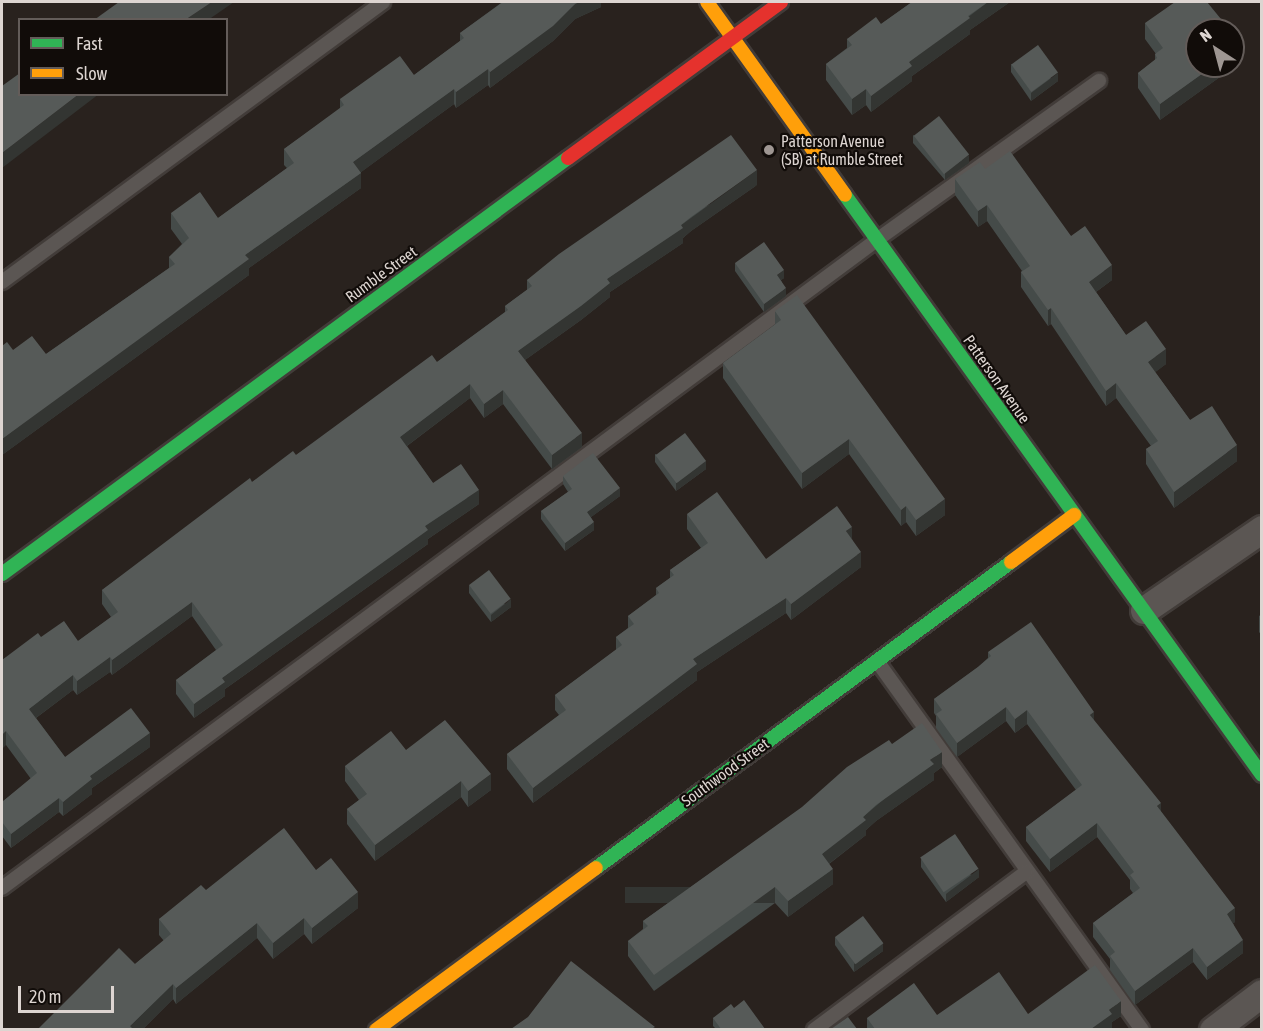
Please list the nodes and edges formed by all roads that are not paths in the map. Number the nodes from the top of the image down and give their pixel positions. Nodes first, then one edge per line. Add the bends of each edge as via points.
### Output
1 (383, 2) edge
2 (707, 2) edge
3 (781, 2) edge
4 (734, 36) junction
5 (1099, 81) dead end
6 (878, 239) junction
7 (2, 282) edge
8 (1074, 515) junction
9 (1262, 529) edge
10 (2, 574) edge
11 (1144, 610) junction
12 (877, 661) junction
13 (1262, 775) edge
14 (1026, 872) junction
15 (2, 888) edge
16 (1262, 993) edge
17 (376, 1029) edge
18 (814, 1029) edge
19 (1142, 1029) edge
20 (1213, 1029) edge

1 - 7 lane
2 - 4 street, Patterson Avenue
3 - 4 street, Rumble Street
4 - 6 street, Patterson Avenue
4 - 10 street, Rumble Street
5 - 6 lane
6 - 8 street, Patterson Avenue
6 - 15 lane
8 - 11 street, Patterson Avenue
8 - 12 street, Southwood Street
9 - 11 street
11 - 13 street, Patterson Avenue
12 - 14 lane
12 - 17 street, Southwood Street
14 - 18 lane
14 - 19 lane
16 - 20 street

